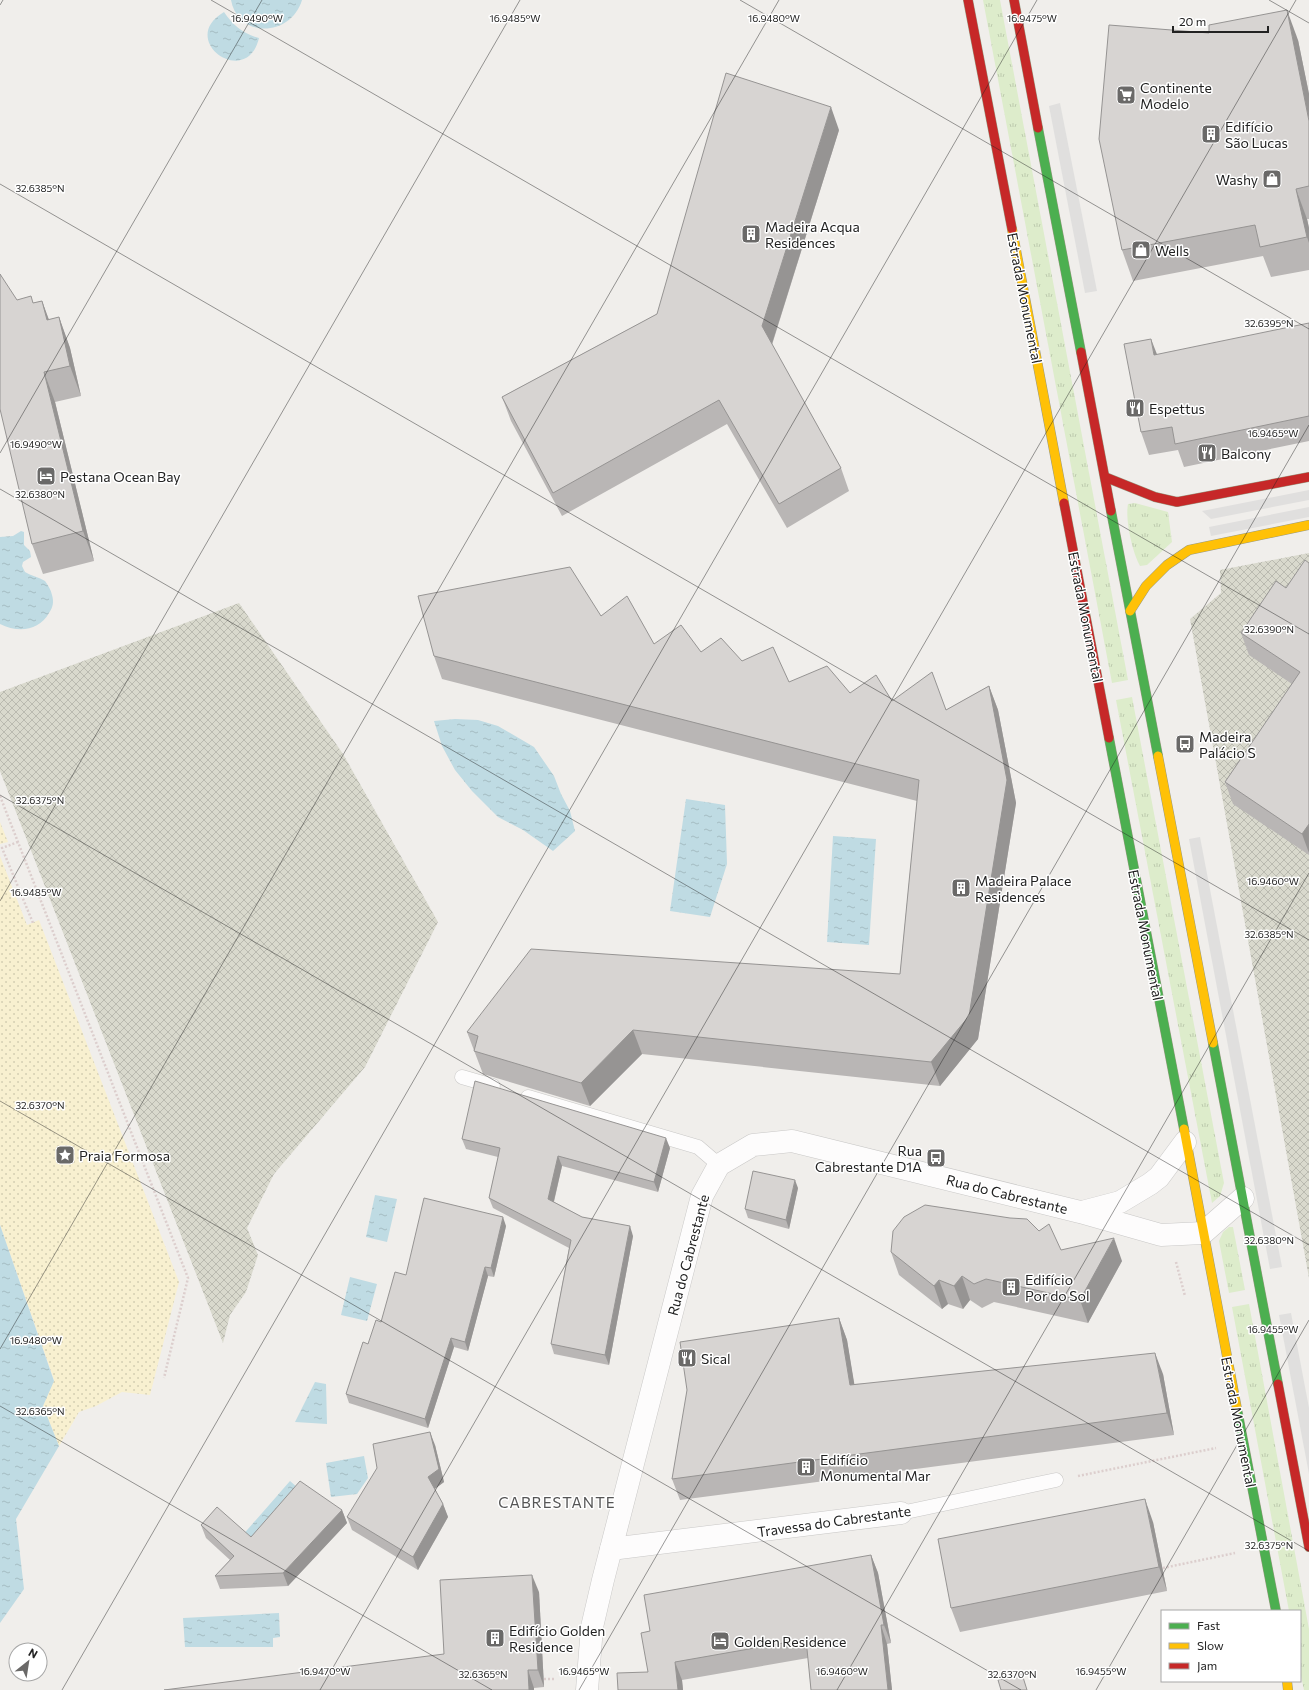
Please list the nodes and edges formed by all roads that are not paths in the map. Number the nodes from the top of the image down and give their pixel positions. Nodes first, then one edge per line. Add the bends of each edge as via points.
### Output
1 (968, 0) edge
2 (1014, 0) edge
3 (1105, 477) junction
4 (1309, 477) edge
5 (1309, 525) edge
6 (1130, 611) junction
7 (462, 1077) dead end
8 (1186, 1142) junction
9 (718, 1165) junction
10 (1243, 1198) junction
11 (1080, 1212) junction
12 (1203, 1233) junction
13 (1056, 1480) road end
14 (900, 1513) joint
15 (1309, 1547) edge
16 (611, 1549) junction
17 (1276, 1610) edge
18 (587, 1690) edge

1 - 8 main road, Estrada Monumental
2 - 3 main road
3 - 4 main road via 1155,498 1177,502
3 - 6 main road
5 - 6 main road via 1189,550 1146,586
6 - 10 main road
7 - 9 lane via 698,1147
8 - 11 street, Rua do Cabrestante via 1159,1177 1150,1184 1120,1202
8 - 12 main road, Estrada Monumental
9 - 11 street, Rua do Cabrestante via 753,1145 792,1141
9 - 16 street, Rua do Cabrestante via 702,1196
10 - 12 street
10 - 15 main road
11 - 12 street, Rua do Cabrestante via 1160,1235
12 - 17 main road, Estrada Monumental
13 - 14 lane, Travessa do Cabrestante
14 - 16 street, Travessa do Cabrestante
16 - 18 street, Rua do Cabrestante via 592,1628

